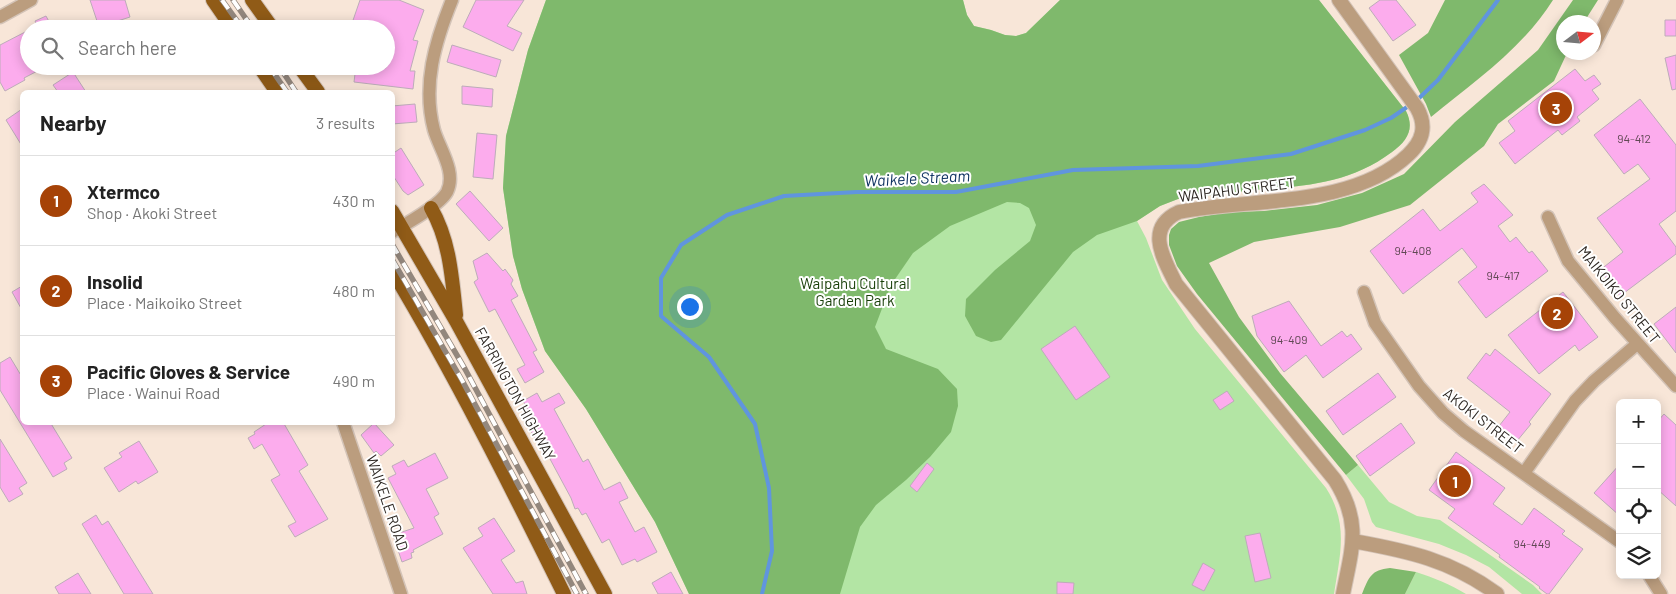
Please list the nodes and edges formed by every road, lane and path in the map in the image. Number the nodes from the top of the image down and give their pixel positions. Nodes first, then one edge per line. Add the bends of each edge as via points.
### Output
1 (31, 0) edge
2 (213, 0) edge
3 (252, 0) edge
4 (452, 0) edge
5 (1339, 0) edge
6 (1617, 0) edge
7 (0, 17) edge
8 (227, 20) edge
9 (266, 20) edge
10 (1601, 31) edge
11 (265, 75) edge
12 (306, 75) edge
13 (276, 90) edge
14 (317, 90) edge
15 (431, 208) junction
16 (1548, 217) dead end
17 (397, 229) edge
18 (395, 275) edge
19 (1364, 292) dead end
20 (456, 321) junction
21 (1638, 344) junction
22 (1676, 386) edge
23 (344, 425) edge
24 (1524, 473) junction
25 (1616, 539) edge
26 (1353, 541) junction
27 (1652, 579) edge
28 (401, 594) edge
29 (564, 594) edge
30 (605, 594) edge
31 (1343, 594) edge
32 (1497, 594) edge
33 (1661, 594) edge

1 - 7 street
2 - 8 main road
3 - 9 main road
4 - 15 street via 435,50 428,96 433,128 450,173 450,184 447,192
5 - 26 street, WAIPAHU STREET via 1422,116 1418,144 1403,160 1374,177 1341,190 1179,212 1163,223 1159,242 1176,284 1339,487 1350,509
6 - 10 street
11 - 13 main road
12 - 14 main road
15 - 17 street
15 - 20 main road via 443,232 451,266
16 - 21 street, MAIKOIKO STREET via 1568,261
17 - 20 main road, FARRINGTON HIGHWAY
18 - 29 main road via 472,412
19 - 24 street, AKOKI STREET via 1374,323 1431,400 1464,431
20 - 30 main road, FARRINGTON HIGHWAY
21 - 22 street, MAIKOIKO STREET
21 - 24 street via 1575,401
23 - 28 street, WAIKELE ROAD
24 - 25 street, AKOKI STREET
26 - 31 street, WAIPAHU STREET
26 - 32 street via 1436,560
27 - 33 street

